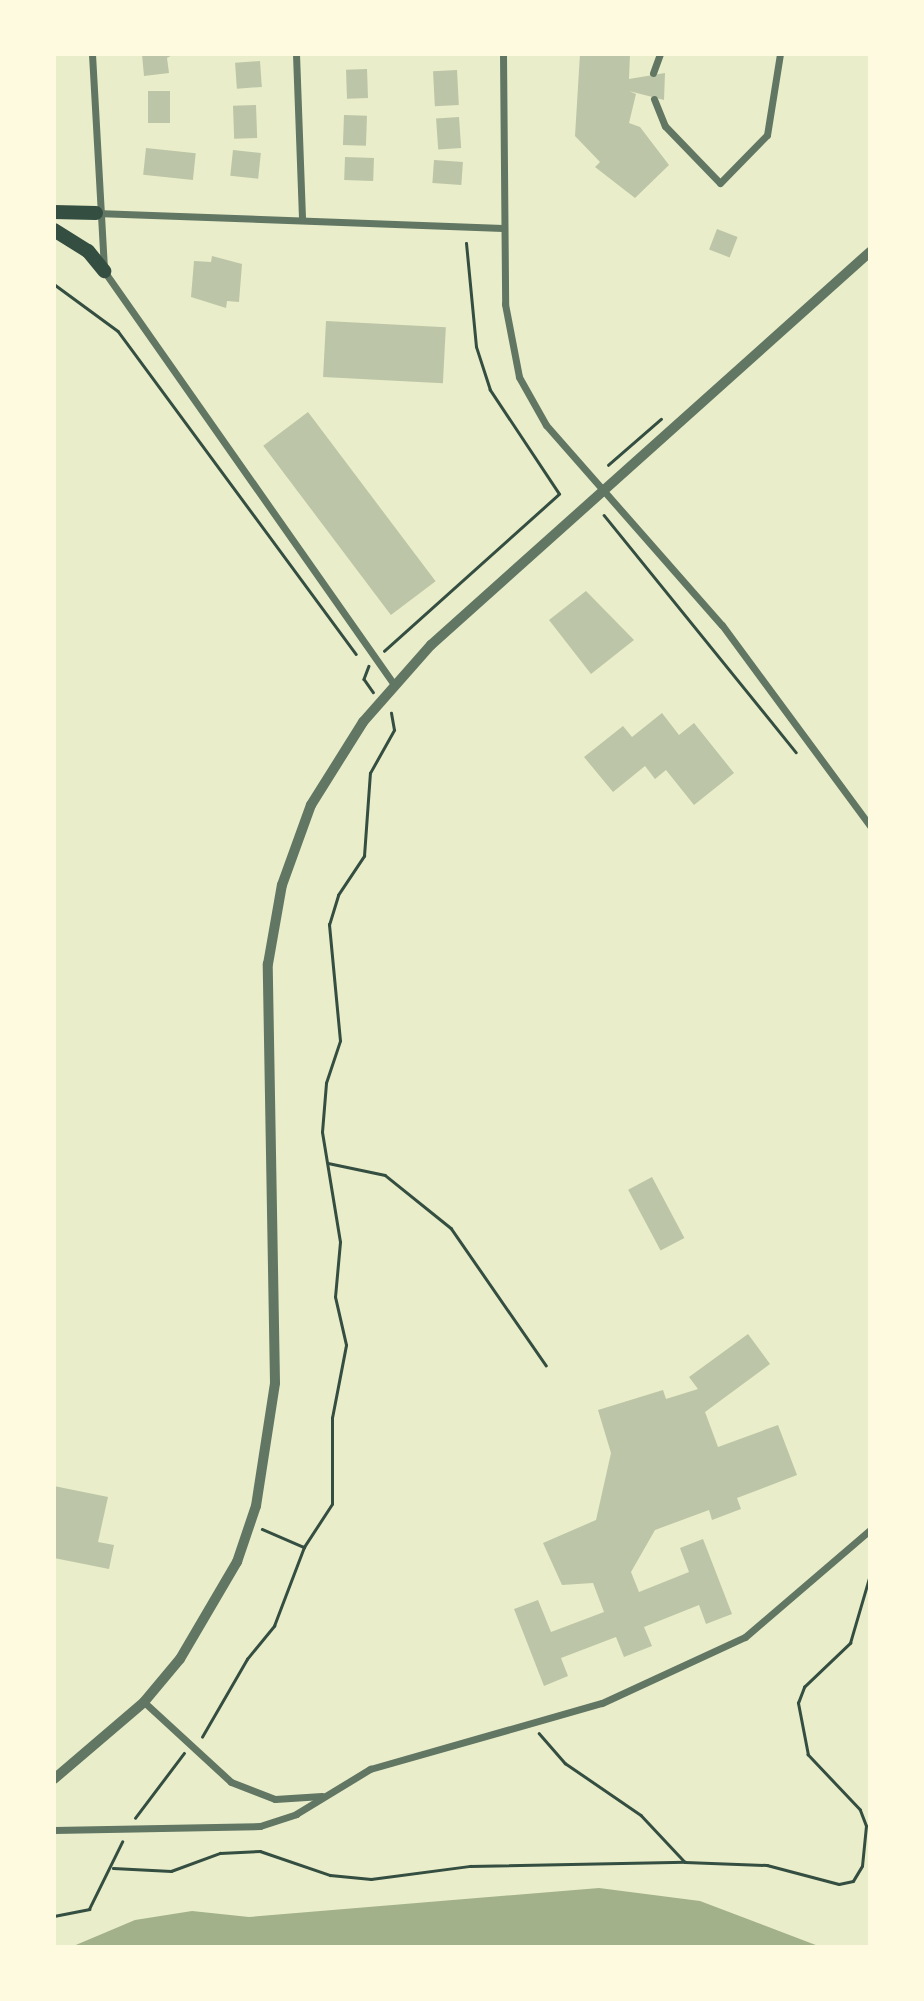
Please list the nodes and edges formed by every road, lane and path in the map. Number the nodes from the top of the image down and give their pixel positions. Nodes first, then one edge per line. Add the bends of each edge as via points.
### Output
1 (92, 54) edge
2 (296, 54) edge
3 (503, 54) edge
4 (660, 54) edge
5 (780, 54) edge
6 (653, 73) dead end
7 (654, 99) dead end
8 (54, 212) edge
9 (96, 213) junction
10 (302, 220) junction
11 (503, 228) junction
12 (54, 230) edge
13 (466, 243) dead end
14 (870, 253) edge
15 (104, 271) junction
16 (54, 284) edge
17 (602, 490) junction
18 (604, 515) dead end
19 (366, 668) junction
20 (395, 686) junction
21 (380, 701) junction
22 (796, 752) dead end
23 (870, 826) edge
24 (326, 1163) junction
25 (546, 1365) dead end
26 (251, 1525) junction
27 (869, 1531) edge
28 (304, 1547) junction
29 (144, 1702) junction
30 (531, 1724) junction
31 (191, 1747) junction
32 (54, 1779) edge
33 (329, 1794) junction
34 (54, 1829) edge
35 (127, 1830) junction
36 (685, 1862) junction
37 (113, 1868) junction
38 (54, 1916) edge

1 - 9 street
2 - 10 street
3 - 11 street
4 - 6 street
5 - 7 street via 767,135 720,183 665,126
8 - 9 highway
9 - 10 street
9 - 15 street
10 - 11 street
11 - 17 street via 507,330 519,377 546,425
12 - 15 highway via 88,251
13 - 19 path via 476,347 490,390 559,494
14 - 17 street
15 - 20 street
16 - 19 path via 118,331
17 - 20 street via 431,645
17 - 23 street via 722,625
18 - 22 path
19 - 21 path via 364,679
20 - 21 street
21 - 24 path via 394,730 370,773 364,856 338,895 329,925 340,1041 323,1100
21 - 26 street via 311,804 271,932 266,994 275,1383
24 - 25 path via 385,1175 451,1228
24 - 28 path via 340,1242 335,1297 346,1358 332,1418 332,1504
26 - 28 path
26 - 29 street via 237,1562 180,1658
27 - 30 street via 835,1554 764,1623 717,1655
27 - 36 path via 869,1578 857,1627 844,1651 804,1687 798,1703 808,1755 863,1817 858,1877 839,1884 776,1866
28 - 31 path via 274,1626
29 - 31 street
29 - 32 street
30 - 33 street via 401,1758
30 - 36 path via 565,1763 641,1815
31 - 33 street via 251,1792 301,1800
31 - 35 path via 162,1776
33 - 35 street via 260,1826
34 - 35 street
35 - 37 path
36 - 37 path via 470,1866 371,1879 330,1875 260,1851 219,1853 171,1871
37 - 38 path via 89,1909

